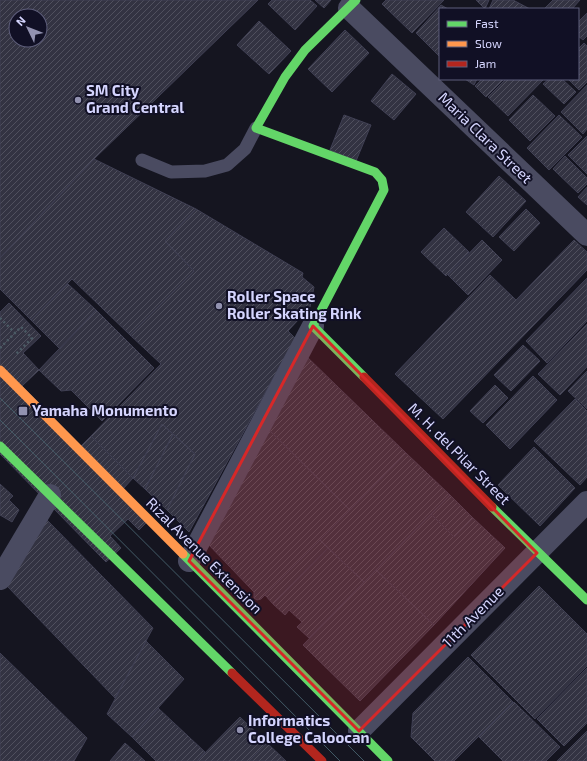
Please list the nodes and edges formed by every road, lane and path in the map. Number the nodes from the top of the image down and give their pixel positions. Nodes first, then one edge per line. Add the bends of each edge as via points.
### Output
1 (352, 4) edge
2 (256, 128) junction
3 (142, 160) dead end
4 (587, 235) edge
5 (0, 318) edge
6 (313, 326) junction
7 (15, 333) junction
8 (0, 347) edge
9 (0, 370) edge
10 (0, 446) edge
11 (50, 495) junction
12 (587, 502) edge
13 (537, 553) junction
14 (189, 561) junction
15 (0, 578) edge
16 (585, 595) edge
17 (359, 732) junction
18 (322, 761) edge
19 (388, 761) edge

1 - 2 main road via 305,50 285,77
1 - 4 street, Maria Clara Street
2 - 3 lane via 245,149 227,166 205,171 171,172
2 - 6 main road via 375,172 384,182 384,190
5 - 7 path
6 - 13 main road, M. H. del Pilar Street
6 - 14 street
7 - 8 path
7 - 9 path via 21,327 32,338
9 - 14 main road, Rizal Avenue Extension
10 - 11 main road
11 - 15 street
11 - 18 main road
12 - 13 street, 11th Avenue
13 - 16 main road, M. H. del Pilar Street
13 - 17 street, 11th Avenue
14 - 17 main road, Rizal Avenue Extension
17 - 19 main road, Rizal Avenue Extension

